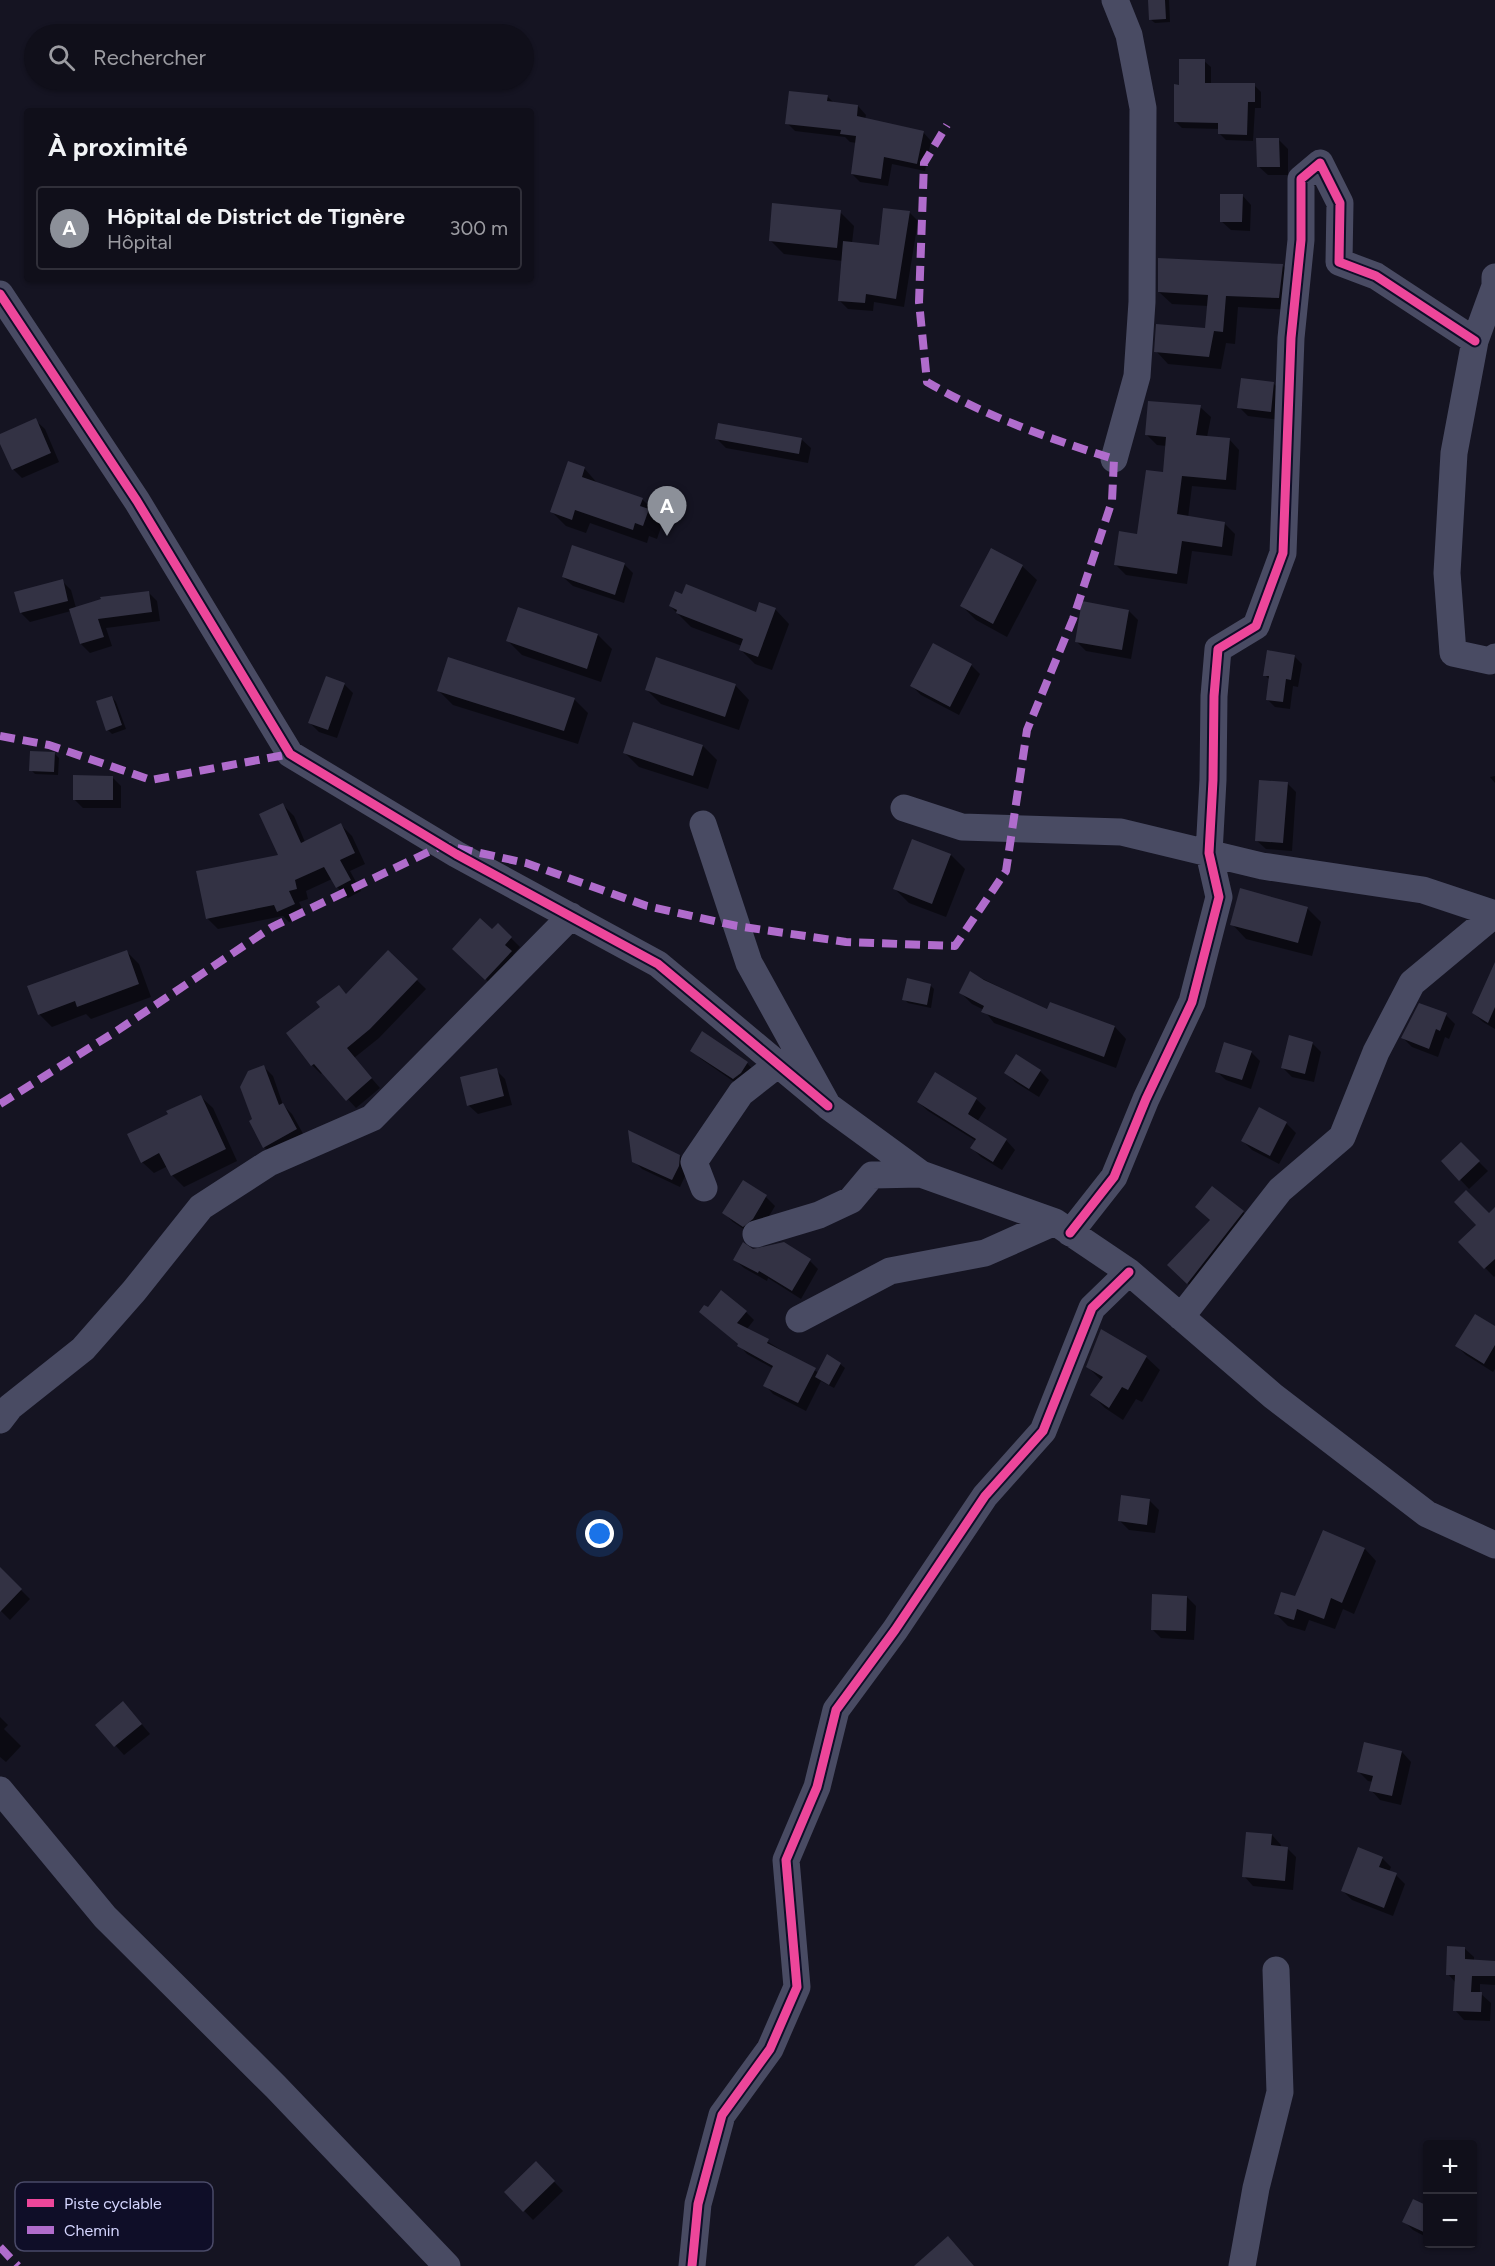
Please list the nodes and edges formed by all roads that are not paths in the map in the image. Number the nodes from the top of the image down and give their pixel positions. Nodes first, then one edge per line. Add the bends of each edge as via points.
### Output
1 (1115, 0) edge
2 (1495, 277) edge
3 (0, 294) edge
4 (1475, 341) junction
5 (1114, 459) dead end
6 (1495, 657) edge
7 (904, 808) dead end
8 (703, 824) dead end
9 (1209, 853) junction
10 (1495, 914) edge
11 (571, 916) junction
12 (778, 1064) junction
13 (828, 1106) junction
14 (921, 1174) junction
15 (704, 1188) dead end
16 (1063, 1227) junction
17 (756, 1234) dead end
18 (1129, 1272) junction
19 (1181, 1317) junction
20 (799, 1318) dead end
21 (0, 1420) edge
22 (1495, 1545) edge
23 (0, 1790) edge
24 (1276, 1971) dead end
25 (447, 2266) edge
26 (692, 2266) edge
27 (1242, 2266) edge

1 - 5 street via 1129,35 1143,108 1143,130 1142,302 1137,376
2 - 4 street
3 - 11 street via 137,501 290,754 456,854
4 - 6 street via 1454,453 1447,573 1453,652 1490,661
4 - 9 street via 1376,276 1339,262 1340,203 1320,163 1301,179 1283,553 1256,626 1218,649
7 - 9 street via 962,827 1121,832
8 - 13 street via 749,963
9 - 10 street via 1262,866 1424,890
9 - 16 street via 1219,897 1192,1002 1114,1177
10 - 19 street via 1412,983 1376,1052 1342,1137 1280,1190
11 - 12 street via 658,964
11 - 21 street via 372,1118 269,1163 201,1207 83,1349 10,1407
12 - 13 street
12 - 15 street via 741,1093 694,1162
13 - 14 street
14 - 16 street
14 - 17 street via 872,1175 851,1200 819,1215
16 - 18 street
16 - 20 street via 985,1253 890,1270
18 - 19 street
18 - 26 street via 1092,1308 1043,1431 986,1496 836,1710 817,1787 786,1860 797,1987 770,2049 722,2115 698,2204
19 - 22 street via 1273,1396 1427,1514
23 - 25 street via 105,1917 276,2087
24 - 27 street via 1280,2092

